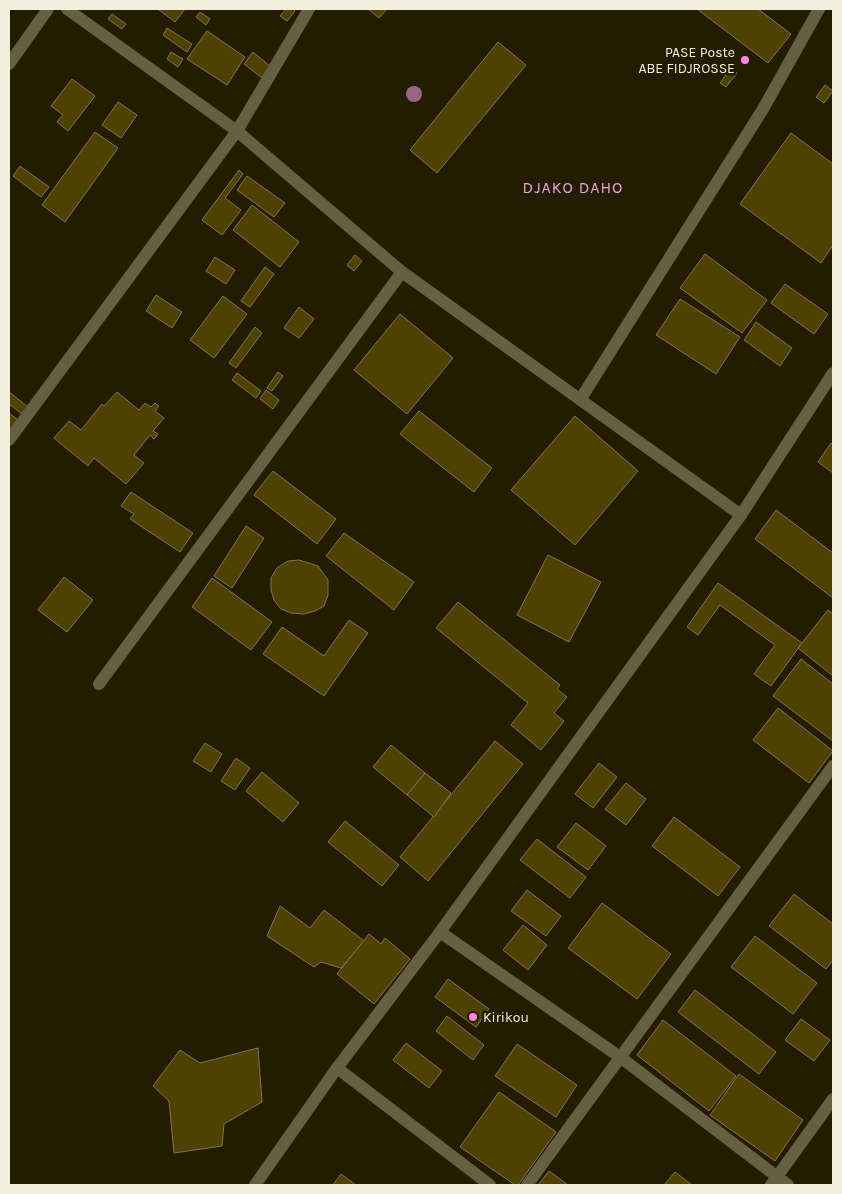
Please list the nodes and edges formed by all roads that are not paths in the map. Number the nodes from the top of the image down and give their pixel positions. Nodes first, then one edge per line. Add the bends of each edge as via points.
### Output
1 (48, 9) edge
2 (67, 9) edge
3 (309, 9) edge
4 (819, 9) edge
5 (9, 64) edge
6 (237, 131) junction
7 (402, 272) junction
8 (831, 380) edge
9 (580, 400) junction
10 (9, 440) edge
11 (741, 515) junction
12 (99, 684) dead end
13 (833, 766) edge
14 (440, 932) junction
15 (620, 1057) junction
16 (337, 1068) junction
17 (833, 1099) edge
18 (774, 1181) edge
19 (255, 1185) edge
20 (490, 1185) edge
21 (527, 1185) edge
22 (788, 1185) edge

1 - 5 street
2 - 6 street
3 - 6 street
4 - 9 street via 763,109
6 - 7 street
6 - 10 street
7 - 9 street
7 - 12 street
8 - 11 street
9 - 11 street
11 - 14 street
13 - 15 street
14 - 15 street
14 - 16 street
15 - 18 street
15 - 21 street
16 - 19 street
16 - 20 street
17 - 18 street
18 - 22 street

